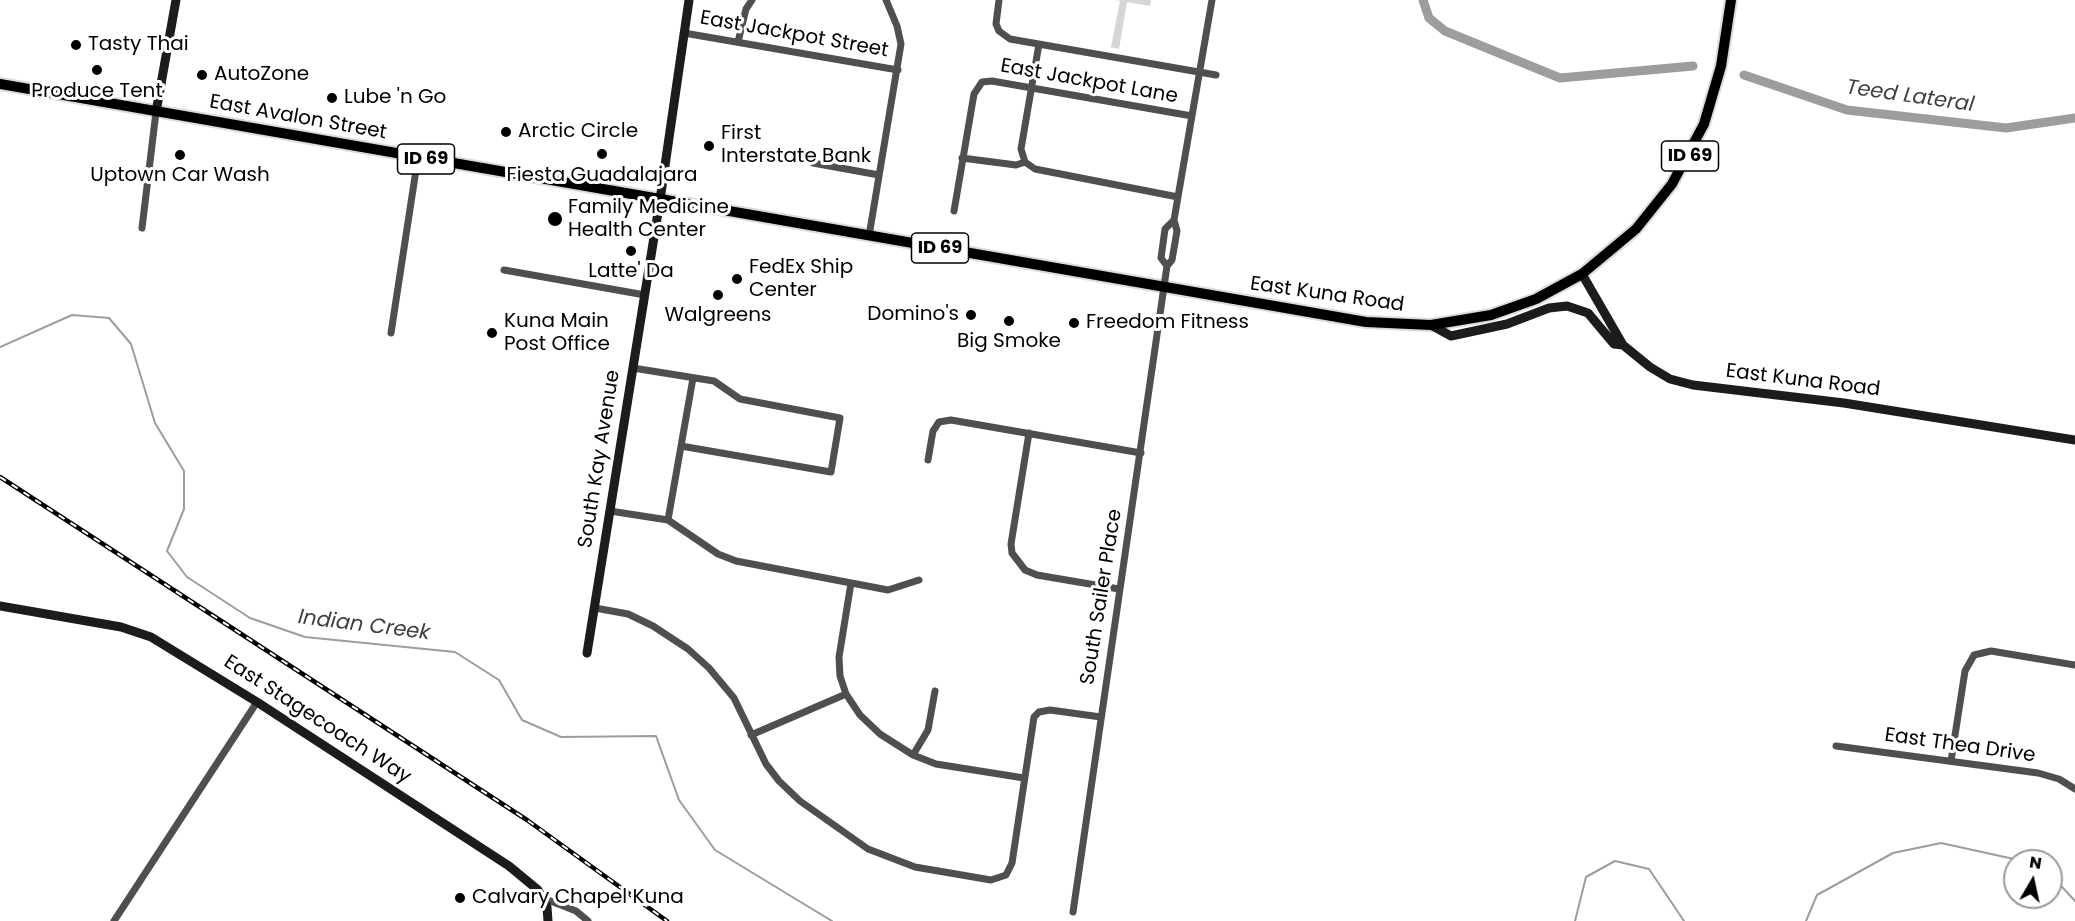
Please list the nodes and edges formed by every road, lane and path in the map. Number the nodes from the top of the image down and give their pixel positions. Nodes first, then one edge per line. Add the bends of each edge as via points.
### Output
1 (176, 0) edge
2 (689, 0) edge
3 (752, 0) edge
4 (886, 0) edge
5 (999, 0) edge
6 (1212, 0) edge
7 (1731, 0) edge
8 (684, 33) junction
9 (738, 42) junction
10 (1040, 44) junction
11 (898, 70) junction
12 (1200, 72) junction
13 (1216, 75) dead end
14 (0, 84) edge
15 (1032, 88) junction
16 (156, 112) junction
17 (1192, 116) junction
18 (418, 157) junction
19 (962, 158) junction
20 (1025, 162) junction
21 (813, 163) dead end
22 (879, 175) junction
23 (1178, 198) junction
24 (660, 200) junction
25 (954, 211) dead end
26 (1174, 220) junction
27 (142, 228) dead end
28 (869, 236) junction
29 (1167, 266) junction
30 (504, 270) dead end
31 (1582, 274) junction
32 (1166, 288) junction
33 (645, 294) junction
34 (1431, 325) junction
35 (391, 333) dead end
36 (1623, 345) junction
37 (633, 368) junction
38 (693, 378) junction
39 (1029, 434) junction
40 (2075, 440) edge
41 (681, 446) junction
42 (1141, 453) junction
43 (928, 460) dead end
44 (610, 511) junction
45 (668, 520) junction
46 (919, 580) dead end
47 (851, 583) junction
48 (1119, 589) junction
49 (0, 606) edge
50 (595, 608) junction
51 (587, 653) dead end
52 (2075, 665) edge
53 (935, 691) dead end
54 (846, 694) junction
55 (257, 702) junction
56 (1101, 717) junction
57 (751, 735) junction
58 (1836, 746) dead end
59 (913, 755) junction
60 (1951, 761) junction
61 (1024, 778) junction
62 (2075, 789) edge
63 (543, 898) junction
64 (1073, 912) dead end
65 (114, 921) edge
66 (548, 921) edge
67 (588, 921) edge

1 - 16 street
2 - 8 street, South Kay Avenue
3 - 9 street
4 - 11 street via 900,34
5 - 10 street via 995,18 999,31 1010,39
6 - 12 street
7 - 31 main road, ID 69 via 1714,96 1690,155 1654,210 1616,249
8 - 9 street, East Jackpot Street
8 - 24 street, South Kay Avenue
9 - 11 street, East Jackpot Street
10 - 12 street
10 - 15 street
11 - 22 street
12 - 13 street
12 - 17 street
14 - 16 main road, East Avalon Street
15 - 17 street, East Jackpot Lane
15 - 19 street, East Jackpot Lane via 992,81 980,84 974,94
15 - 20 street via 1021,148
16 - 18 main road, East Avalon Street / ID 69
16 - 27 street
17 - 23 street
18 - 24 main road, East Avalon Street / ID 69
18 - 35 street
19 - 20 street via 1012,165
19 - 25 street
20 - 23 street via 1035,169
21 - 22 street
22 - 28 street
23 - 26 street
24 - 28 main road, East Kuna Road / ID 69
24 - 33 street, South Kay Avenue
26 - 29 street via 1177,231 1172,260
26 - 29 street via 1165,229 1161,258
28 - 32 main road, East Kuna Road / ID 69
29 - 32 street, South Sailer Place
30 - 33 street
31 - 34 main road, East Kuna Road / ID 69 via 1514,308
31 - 36 street, East Kuna Road
32 - 34 main road, East Kuna Road / ID 69 via 1366,322
32 - 42 street, South Sailer Place
33 - 37 street, South Kay Avenue
34 - 36 street via 1451,336 1567,306 1588,313 1614,344
36 - 40 street, East Kuna Road via 1650,367 1693,385 1844,403
37 - 38 street
37 - 44 street, South Kay Avenue
38 - 41 street
38 - 41 street via 714,381 740,399 840,418 831,472
39 - 42 street
39 - 43 street via 951,420 939,422 933,431
39 - 48 street via 1012,554 1037,575
41 - 45 street
42 - 48 street, South Sailer Place
44 - 45 street
44 - 50 street, South Kay Avenue
45 - 47 street via 718,554 736,561
46 - 47 street via 888,590
47 - 54 street via 839,657
48 - 56 street, South Sailer Place
49 - 55 street, East Stagecoach Way via 136,631
50 - 51 street, South Kay Avenue
50 - 57 street via 628,614 688,649 734,698
52 - 60 street via 1991,651 1974,655 1965,671
53 - 59 street via 928,730
54 - 57 street
54 - 59 street via 880,734
55 - 63 street, East Stagecoach Way via 509,866
55 - 65 street
56 - 61 street via 1039,712 1032,724
56 - 64 street, South Sailer Place
57 - 61 street via 779,781 800,801 868,849 915,867 991,880 1006,875 1012,863
58 - 60 street, East Thea Drive
59 - 61 street via 936,764
60 - 62 street, East Thea Drive via 2038,773
63 - 66 street
63 - 67 street, East Stagecoach Way via 576,911

